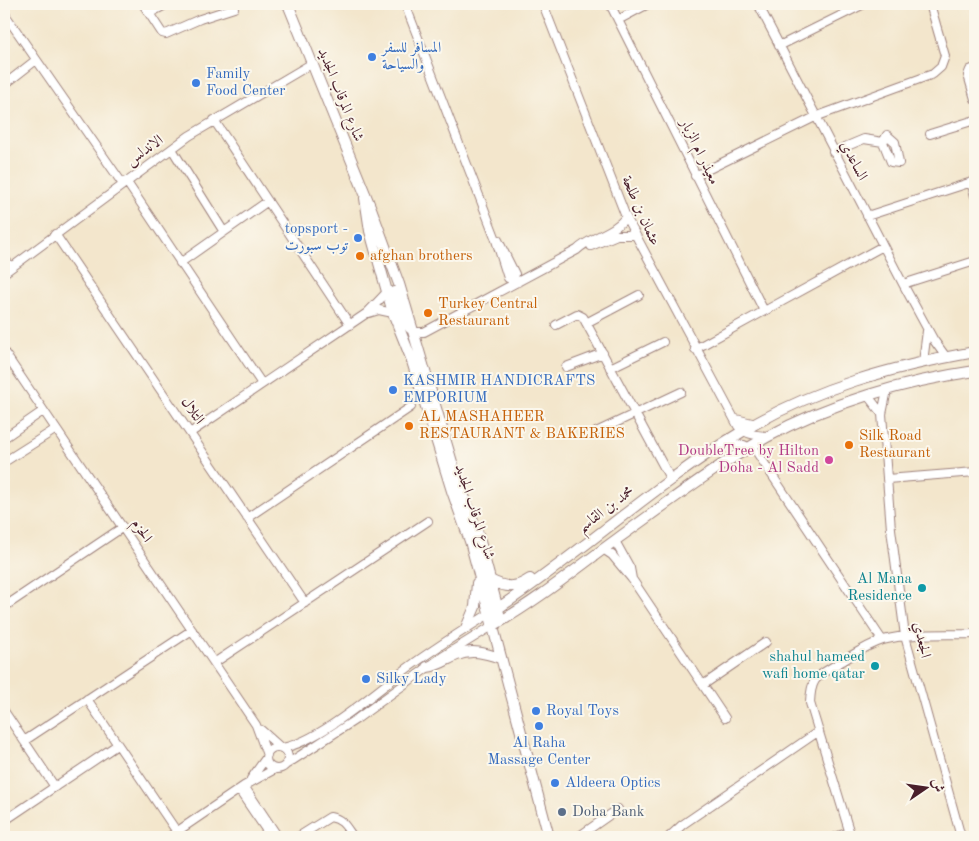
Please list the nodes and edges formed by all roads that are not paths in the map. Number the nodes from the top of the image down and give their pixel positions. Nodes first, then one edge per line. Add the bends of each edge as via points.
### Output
1 (143, 4) edge
2 (167, 4) edge
3 (288, 4) edge
4 (405, 4) edge
5 (543, 4) edge
6 (610, 4) edge
7 (648, 4) edge
8 (758, 4) edge
9 (864, 4) edge
10 (930, 4) edge
11 (234, 8) dead end
12 (4, 13) edge
13 (150, 13) junction
14 (618, 20) junction
15 (780, 46) junction
16 (36, 60) junction
17 (311, 64) junction
18 (975, 68) edge
19 (4, 85) edge
20 (975, 99) edge
21 (815, 117) junction
22 (214, 120) junction
23 (975, 120) edge
24 (930, 134) dead end
25 (883, 142) dead end
26 (172, 149) junction
27 (833, 152) junction
28 (695, 176) junction
29 (973, 181) edge
30 (124, 182) junction
31 (975, 196) edge
32 (365, 198) junction
33 (268, 201) junction
34 (867, 216) junction
35 (626, 217) junction
36 (224, 232) junction
37 (55, 234) junction
38 (634, 235) junction
39 (883, 246) junction
40 (577, 250) junction
41 (4, 258) edge
42 (975, 261) edge
43 (180, 263) junction
44 (11, 268) junction
45 (381, 269) junction
46 (4, 273) edge
47 (515, 283) junction
48 (903, 284) junction
49 (387, 292) junction
50 (639, 295) dead end
51 (764, 312) junction
52 (367, 313) junction
53 (393, 313) junction
54 (586, 323) junction
55 (350, 325) junction
56 (556, 325) dead end
57 (927, 329) junction
58 (414, 332) junction
59 (663, 342) dead end
60 (695, 349) junction
61 (4, 352) edge
62 (975, 352) edge
63 (603, 353) junction
64 (946, 357) junction
65 (922, 362) junction
66 (566, 367) dead end
67 (610, 368) junction
68 (975, 371) edge
69 (262, 384) junction
70 (887, 390) junction
71 (681, 392) dead end
72 (868, 396) junction
73 (411, 407) dead end
74 (43, 411) junction
75 (636, 414) junction
76 (882, 414) junction
77 (736, 419) junction
78 (756, 424) junction
79 (56, 429) junction
80 (743, 431) junction
81 (596, 432) dead end
82 (190, 433) junction
83 (769, 436) junction
84 (4, 438) edge
85 (725, 443) junction
86 (750, 447) junction
87 (740, 453) junction
88 (759, 458) junction
89 (4, 462) edge
90 (975, 472) edge
91 (887, 479) junction
92 (671, 480) junction
93 (247, 518) junction
94 (428, 521) dead end
95 (123, 527) junction
96 (615, 541) junction
97 (603, 549) junction
98 (562, 563) junction
99 (477, 570) junction
100 (632, 579) junction
101 (490, 580) junction
102 (305, 603) junction
103 (4, 607) edge
104 (498, 608) junction
105 (489, 614) junction
106 (497, 623) junction
107 (466, 628) junction
108 (192, 630) junction
109 (975, 634) edge
110 (905, 636) junction
111 (882, 640) junction
112 (766, 642) dead end
113 (500, 658) junction
114 (214, 663) junction
115 (427, 667) junction
116 (703, 685) junction
117 (86, 699) junction
118 (4, 711) edge
119 (725, 718) dead end
120 (256, 725) junction
121 (819, 731) junction
122 (24, 741) junction
123 (117, 744) junction
124 (281, 748) junction
125 (266, 756) junction
126 (287, 764) junction
127 (275, 769) junction
128 (55, 787) junction
129 (242, 787) junction
130 (618, 809) dead end
131 (4, 821) edge
132 (177, 832) junction
133 (850, 835) edge
134 (169, 837) edge
135 (272, 837) edge
136 (278, 837) edge
137 (298, 837) edge
138 (353, 837) edge
139 (549, 837) edge
140 (578, 837) edge
141 (669, 837) edge
142 (836, 837) edge
143 (961, 837) edge

1 - 13 street
2 - 13 street
3 - 17 street, شارع المرقاب الجديد
4 - 47 street via 495,237 512,268
5 - 35 street, عثمان بن طلحة
6 - 14 street, معيذر ام الزبار
7 - 14 street
8 - 15 street, الساعدي
9 - 15 street
10 - 21 street via 945,56 941,67 933,74
11 - 13 street via 166,34 162,33
12 - 16 street
14 - 28 street, معيذر ام الزبار
15 - 21 street, الساعدي
16 - 19 street
16 - 30 street
17 - 22 street, الاندلس
17 - 32 street, شارع المرقاب الجديد
18 - 20 street via 968,75
21 - 27 street, الساعدي
21 - 28 street
22 - 26 street, الاندلس
22 - 33 street
23 - 24 street
25 - 27 street via 864,139
26 - 30 street, الاندلس
26 - 36 street
27 - 34 street, الساعدي
28 - 51 street, معيذر ام الزبار
29 - 31 street
29 - 34 street
30 - 37 street, الاندلس
30 - 43 street
32 - 45 street, شارع المرقاب الجديد
32 - 58 street, شارع المرقاب الجديد via 393,266
33 - 36 street
33 - 55 street
34 - 39 street, الساعدي
35 - 38 street, عثمان بن طلحة
35 - 40 street via 614,229
36 - 43 street
37 - 44 street, الاندلس
37 - 82 street, التلال
38 - 40 street via 617,235
38 - 60 street, عثمان بن طلحة
39 - 48 street, الساعدي
39 - 51 street
40 - 47 street
41 - 44 street
42 - 48 street
43 - 69 street
44 - 46 street, الاندلس
45 - 49 street, شارع المرقاب الجديد
45 - 58 street via 389,280 404,321
47 - 58 street via 424,332
48 - 57 street, الساعدي
49 - 52 street
49 - 53 street, شارع المرقاب الجديد
50 - 54 street
51 - 60 street
52 - 53 street via 379,310
52 - 55 street
53 - 99 street, شارع المرقاب الجديد via 411,358
54 - 56 street via 579,314
54 - 63 street
55 - 69 street
57 - 64 street, الساعدي
57 - 65 street
58 - 101 street, شارع المرقاب الجديد
59 - 67 street
60 - 77 street, عثمان بن طلحة
61 - 74 street, الحزم
62 - 64 street, محمد بن القاسم
63 - 66 street
63 - 67 street
64 - 65 street, محمد بن القاسم
65 - 78 street, محمد بن القاسم via 845,385
67 - 75 street
68 - 70 street, محمد بن القاسم
69 - 82 street
70 - 72 street, محمد بن القاسم
70 - 76 street, الجعدي
71 - 75 street
72 - 76 street
72 - 83 street, محمد بن القاسم
73 - 93 street
74 - 79 street, الحزم
74 - 84 street
75 - 81 street
75 - 92 street
76 - 91 street, الجعدي
77 - 78 street
77 - 80 street, عثمان بن طلحة
78 - 80 street, محمد بن القاسم
79 - 89 street
79 - 95 street, الحزم
80 - 83 street
80 - 85 street, محمد بن القاسم
82 - 93 street, التلال
83 - 86 street, محمد بن القاسم
85 - 86 street
85 - 92 street, محمد بن القاسم
86 - 87 street, محمد بن القاسم
86 - 88 street
87 - 88 street
87 - 96 street, محمد بن القاسم
88 - 111 street
90 - 91 street
91 - 110 street, الجعدي
92 - 98 street, محمد بن القاسم
93 - 102 street, التلال
94 - 102 street
95 - 103 street
95 - 108 street, الحزم
96 - 97 street, محمد بن القاسم
96 - 100 street via 630,568
97 - 100 street
97 - 106 street, محمد بن القاسم
98 - 101 street via 549,566 516,587 506,587
98 - 104 street, محمد بن القاسم
99 - 105 street, شارع المرقاب الجديد
99 - 107 street via 475,607
100 - 116 street
101 - 104 street, شارع المرقاب الجديد
102 - 114 street
104 - 105 street, محمد بن القاسم
104 - 106 street, شارع المرقاب الجديد
105 - 106 street, شارع المرقاب الجديد
105 - 107 street, محمد بن القاسم
106 - 113 street, شارع المرقاب الجديد
106 - 115 street, محمد بن القاسم
107 - 124 street, محمد بن القاسم via 310,737 297,745
108 - 114 street, الحزم
108 - 117 street
109 - 110 street
110 - 111 street
110 - 143 street, الجعدي
111 - 121 street via 818,676 811,685 810,703
112 - 116 street
113 - 115 street via 483,652 468,652
113 - 139 street, شارع المرقاب الجديد
114 - 120 street, الحزم
115 - 126 street, محمد بن القاسم via 358,718
116 - 119 street
117 - 122 street
117 - 123 street
118 - 122 street
120 - 124 street, الحزم
120 - 125 street, الحزم
121 - 133 street
121 - 141 street
122 - 128 street
123 - 128 street
123 - 132 street
124 - 125 street via 270,749
124 - 126 street via 287,753
125 - 127 street via 269,765
125 - 129 street
126 - 127 street
127 - 129 street
128 - 131 street
129 - 132 street
129 - 135 street
129 - 136 street
130 - 140 street
132 - 134 street
133 - 142 street
137 - 138 street via 330,817 338,818

